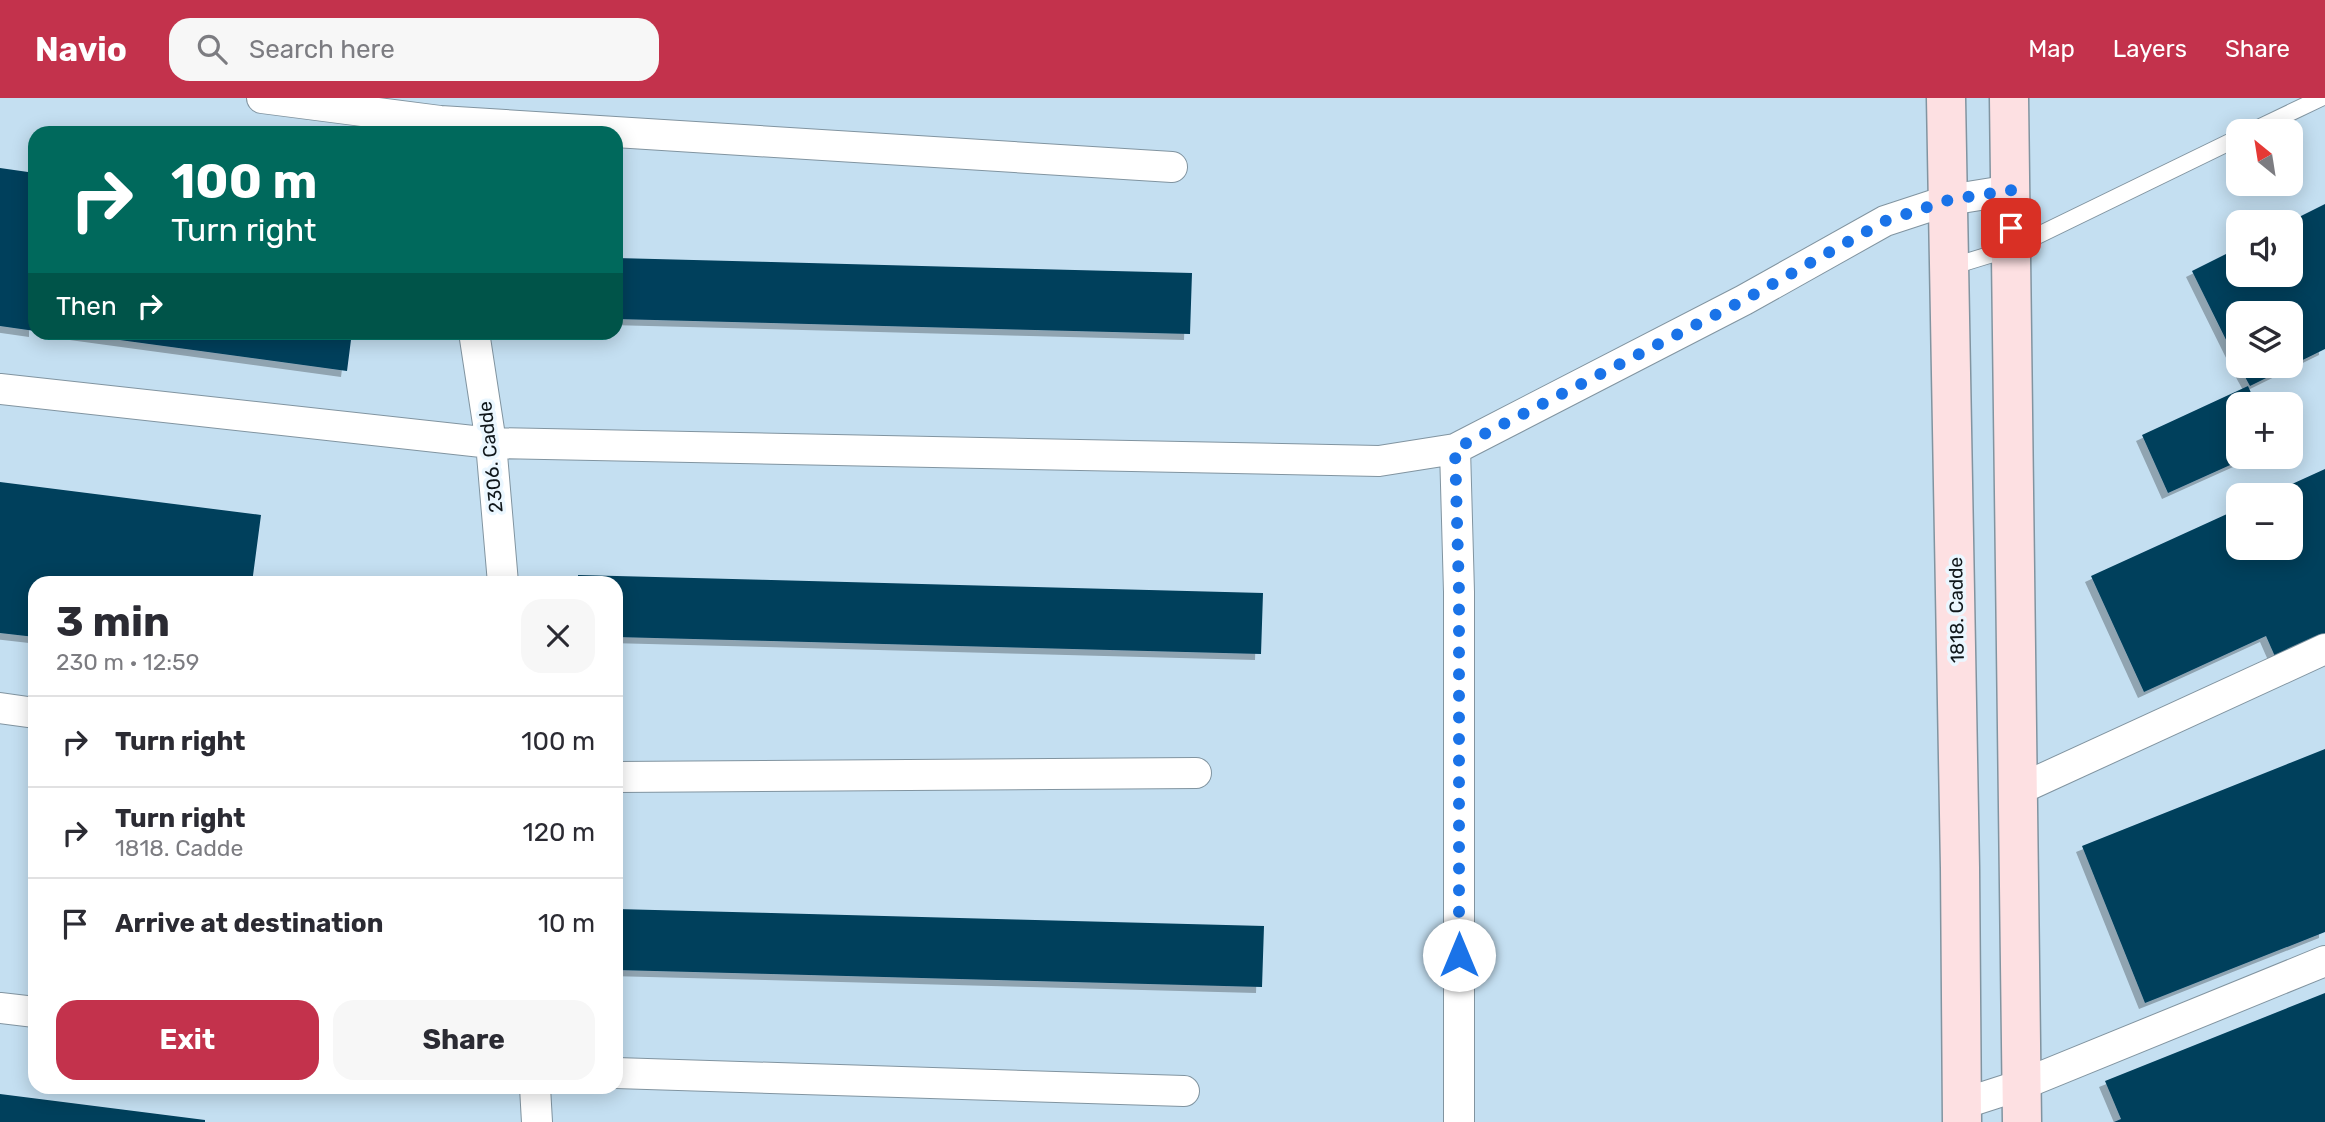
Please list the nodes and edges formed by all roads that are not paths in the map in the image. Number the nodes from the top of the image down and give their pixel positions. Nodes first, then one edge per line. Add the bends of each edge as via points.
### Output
1 (262, 98) edge
2 (1946, 98) edge
3 (2009, 98) edge
4 (2321, 98) edge
5 (440, 117) edge
6 (2277, 119) edge
7 (572, 126) edge
8 (623, 130) edge
9 (2226, 144) edge
10 (1172, 167) dead end
11 (2011, 190) junction
12 (1949, 200) junction
13 (2011, 248) junction
14 (1950, 267) junction
15 (475, 340) edge
16 (0, 388) edge
17 (491, 443) junction
18 (1455, 449) junction
19 (502, 576) edge
20 (2325, 649) edge
21 (0, 708) edge
22 (28, 712) edge
23 (1196, 773) dead end
24 (623, 777) edge
25 (2018, 790) junction
26 (2325, 961) edge
27 (0, 1008) edge
28 (28, 1011) edge
29 (623, 1073) edge
30 (1184, 1091) dead end
31 (535, 1094) edge
32 (2022, 1104) edge
33 (1962, 1113) edge
34 (537, 1122) edge
35 (1459, 1122) edge

1 - 5 street
2 - 12 main road, 1818. Cadde
3 - 11 main road
4 - 6 lane
5 - 7 street
8 - 10 street
9 - 13 lane
11 - 12 street
11 - 13 main road
12 - 14 main road, 1818. Cadde
12 - 18 street via 1885,221 1744,300
13 - 14 lane
13 - 25 main road
14 - 33 main road, 1818. Cadde
15 - 17 street, 2306. Cadde
16 - 17 street
17 - 18 street via 1379,461
17 - 19 street, 2306. Cadde
18 - 35 street
20 - 25 street
21 - 22 street
23 - 24 street
25 - 32 main road
26 - 32 street
27 - 28 street
29 - 30 street
31 - 34 street
32 - 33 street

